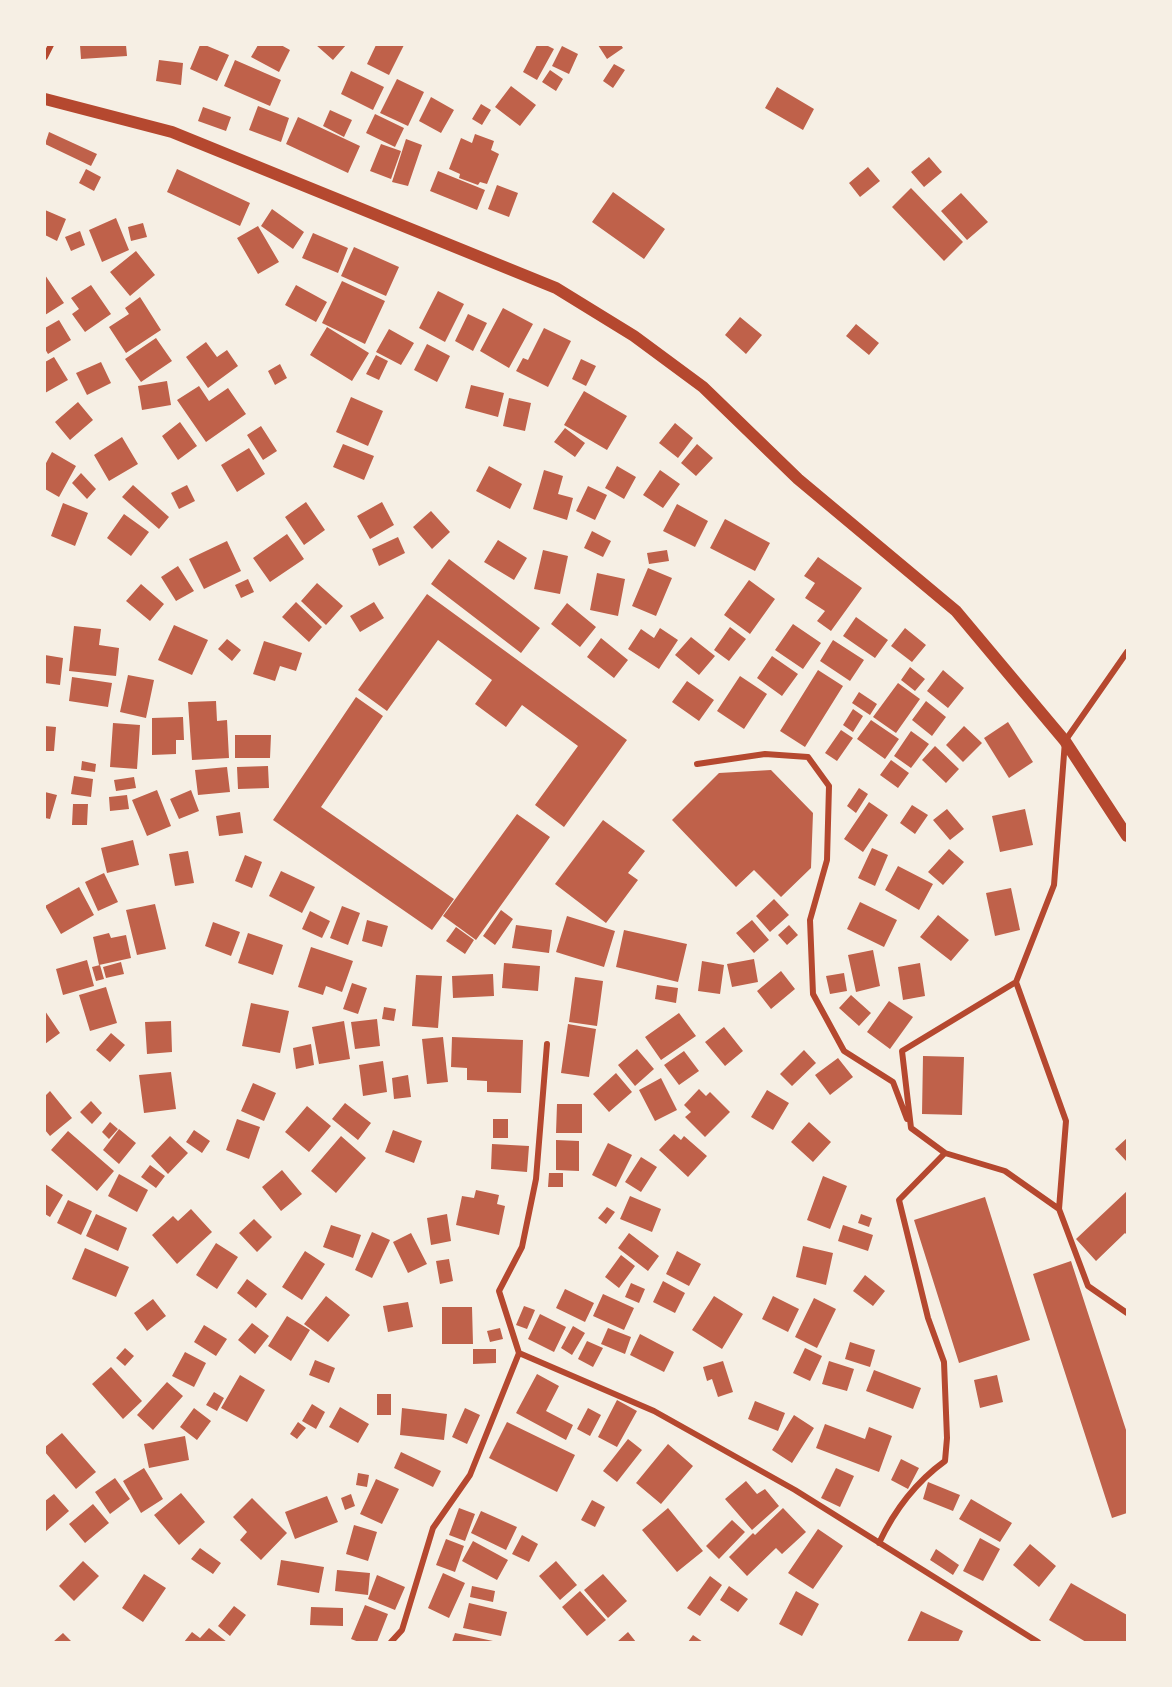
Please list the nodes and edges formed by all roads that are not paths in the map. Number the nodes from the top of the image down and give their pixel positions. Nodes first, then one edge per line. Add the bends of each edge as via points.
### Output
1 (51, 45) edge
2 (45, 57) edge
3 (45, 99) edge
4 (1127, 652) edge
5 (1065, 741) junction
6 (697, 764) dead end
7 (1127, 836) edge
8 (1016, 982) junction
9 (547, 1044) dead end
10 (911, 1128) junction
11 (945, 1153) junction
12 (1059, 1209) junction
13 (1127, 1313) edge
14 (519, 1353) junction
15 (879, 1543) junction
16 (391, 1642) edge
17 (1038, 1642) edge

1 - 2 street
3 - 5 main road via 183,136 556,288 634,336 703,387 798,479 956,611
4 - 5 street
5 - 7 main road
5 - 8 street via 1054,885
6 - 10 street via 765,754 808,757 829,786 827,860 810,920 813,994 844,1051 893,1082
8 - 10 street via 902,1051
8 - 12 street via 1066,1121
9 - 14 street via 536,1179 522,1247 499,1292
10 - 11 street
11 - 12 street via 1005,1171
11 - 15 street via 899,1200 928,1318 944,1362 945,1461 926,1474 890,1519
12 - 13 street via 1088,1286
14 - 15 street via 654,1411 795,1490
14 - 16 street via 470,1475 433,1528 402,1630
15 - 17 street

